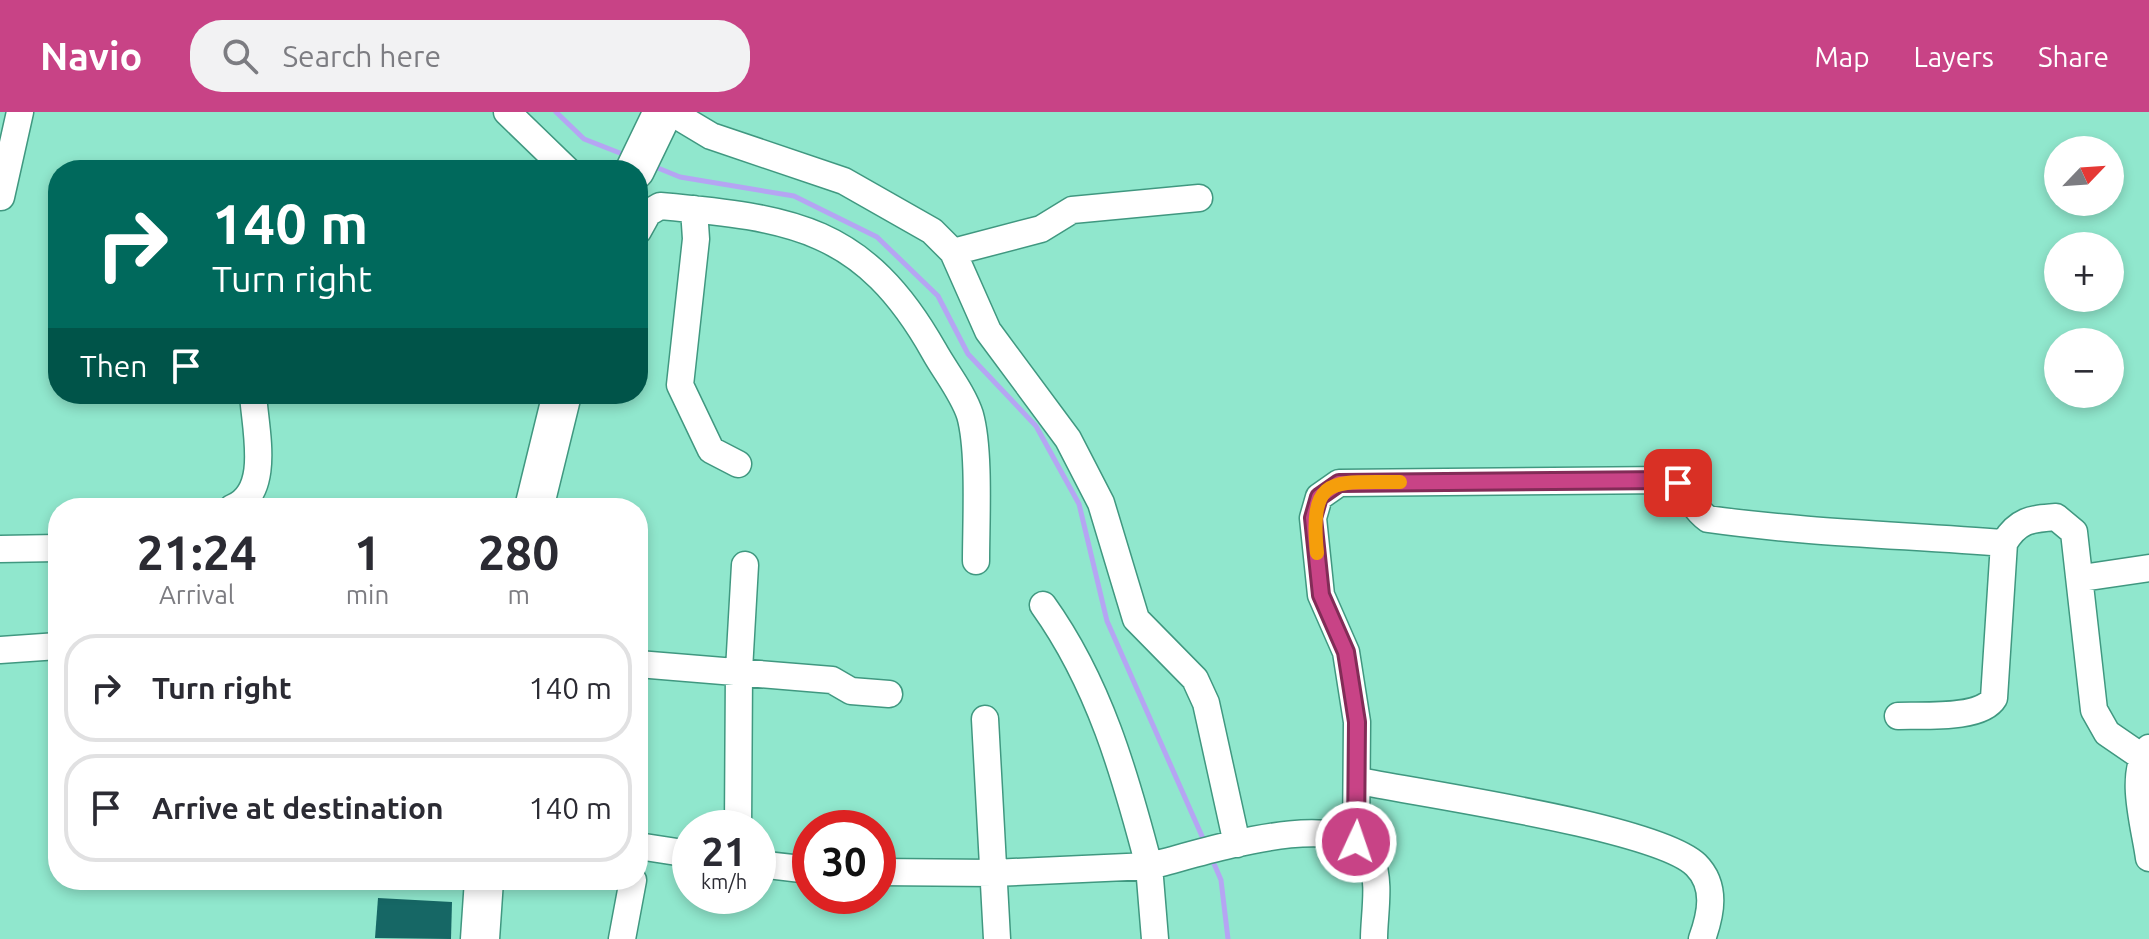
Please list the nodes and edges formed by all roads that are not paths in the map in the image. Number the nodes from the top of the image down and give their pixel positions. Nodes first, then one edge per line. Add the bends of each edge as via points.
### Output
1 (20, 112) edge
2 (507, 112) edge
3 (662, 118) edge
4 (557, 160) edge
5 (640, 160) edge
6 (1, 197) edge
7 (1199, 198) dead end
8 (694, 209) junction
9 (648, 213) edge
10 (953, 252) junction
11 (253, 404) edge
12 (560, 404) edge
13 (738, 464) dead end
14 (249, 498) edge
15 (536, 498) edge
16 (2004, 543) junction
17 (48, 548) edge
18 (0, 549) edge
19 (976, 561) dead end
20 (745, 565) dead end
21 (2149, 568) edge
22 (2082, 578) junction
23 (1043, 605) dead end
24 (48, 647) edge
25 (0, 650) edge
26 (648, 665) edge
27 (739, 670) junction
28 (889, 694) dead end
29 (1898, 716) dead end
30 (985, 719) dead end
31 (2146, 752) edge
32 (1359, 781) junction
33 (738, 810) edge
34 (1349, 840) junction
35 (1230, 845) junction
36 (648, 850) edge
37 (672, 852) edge
38 (2149, 858) edge
39 (1149, 866) junction
40 (896, 872) edge
41 (993, 873) junction
42 (483, 890) edge
43 (502, 890) edge
44 (631, 890) edge
45 (480, 939) edge
46 (505, 939) edge
47 (622, 939) edge
48 (997, 939) edge
49 (1155, 939) edge
50 (1374, 939) edge
51 (1702, 939) edge

1 - 6 street
2 - 4 street
3 - 5 highway
3 - 10 street via 844,181 932,231
7 - 10 street via 1072,210 1041,229
8 - 9 street via 660,206
8 - 13 street via 696,239 680,385 711,450
8 - 19 street via 776,219 828,239 888,283 911,310 970,414
10 - 35 street via 988,331 1068,439 1101,503 1136,619 1195,679 1206,703
11 - 14 street via 255,489
12 - 15 highway
16 - 22 street via 2019,522 2056,517 2074,532
16 - 29 street via 1990,706 1974,712
16 - 32 street via 1842,535 1708,519 1678,483 1669,480 1339,483 1319,497 1313,518 1321,595 1346,652
17 - 18 street
20 - 27 street
21 - 22 street
22 - 31 street via 2097,721 2107,733
23 - 39 street via 1085,675 1117,751
24 - 25 street
26 - 27 street
27 - 28 street via 832,680 851,691
27 - 33 street
30 - 41 street
31 - 38 street via 2139,774
32 - 34 street
32 - 51 street via 1572,822 1675,850 1697,866 1709,885 1711,913
34 - 35 street via 1310,832
34 - 50 street via 1372,860
35 - 39 street
36 - 37 street
39 - 41 street
39 - 49 street
40 - 41 street
41 - 48 street
42 - 45 highway
43 - 46 highway
44 - 47 street

